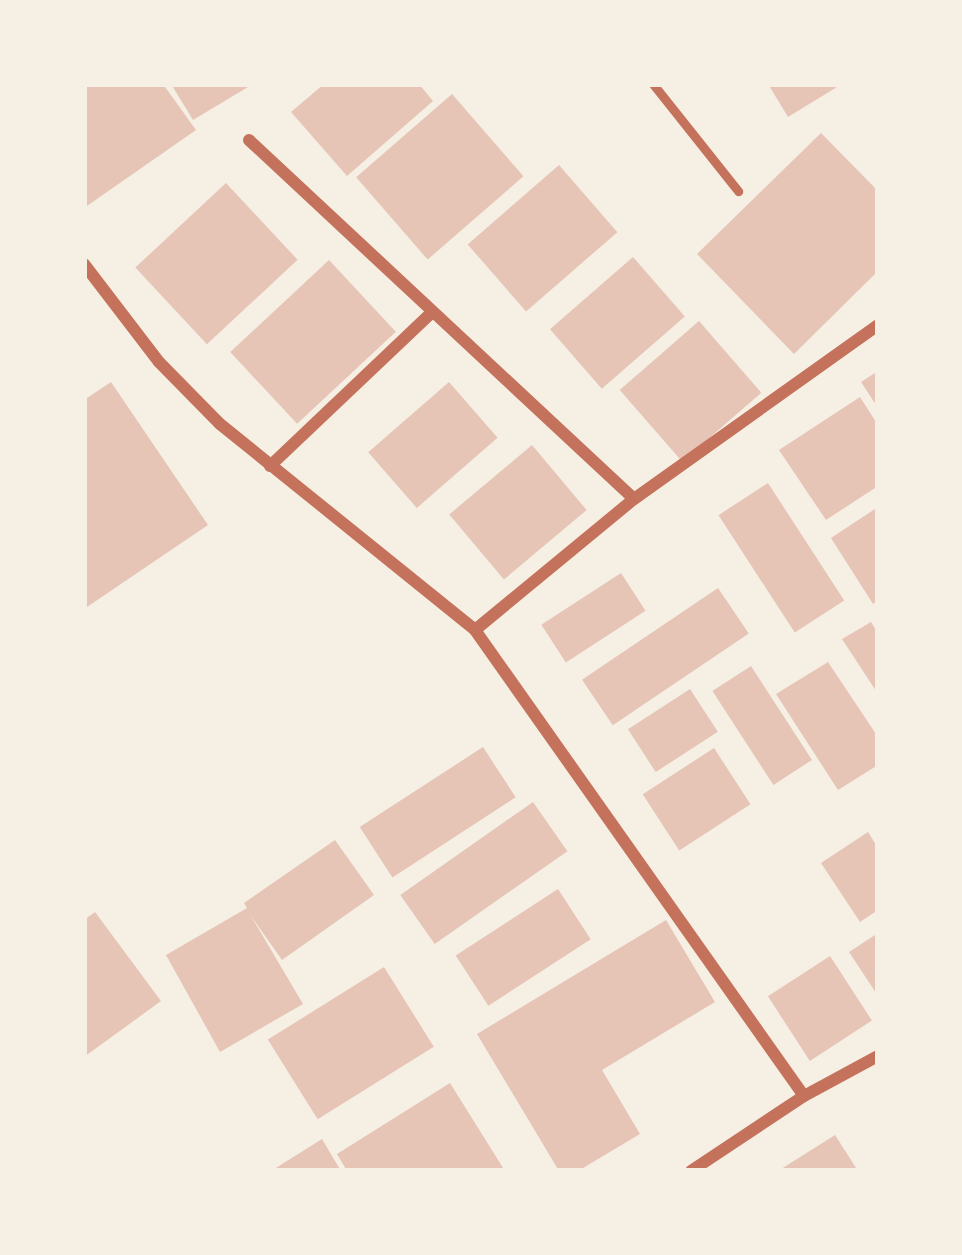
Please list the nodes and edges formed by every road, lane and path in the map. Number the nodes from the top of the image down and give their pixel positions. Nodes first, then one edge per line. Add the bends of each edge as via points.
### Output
1 (653, 84) edge
2 (249, 140) dead end
3 (738, 191) dead end
4 (84, 264) edge
5 (431, 313) junction
6 (878, 325) edge
7 (270, 466) junction
8 (634, 499) junction
9 (475, 630) junction
10 (878, 1056) edge
11 (804, 1096) junction
12 (706, 1166) edge
13 (691, 1171) edge

1 - 3 lane
2 - 5 street
4 - 7 street via 159,362
5 - 7 street
5 - 8 street
6 - 8 street
7 - 9 street
8 - 9 street
9 - 11 street
10 - 11 street
11 - 12 street
12 - 13 street

